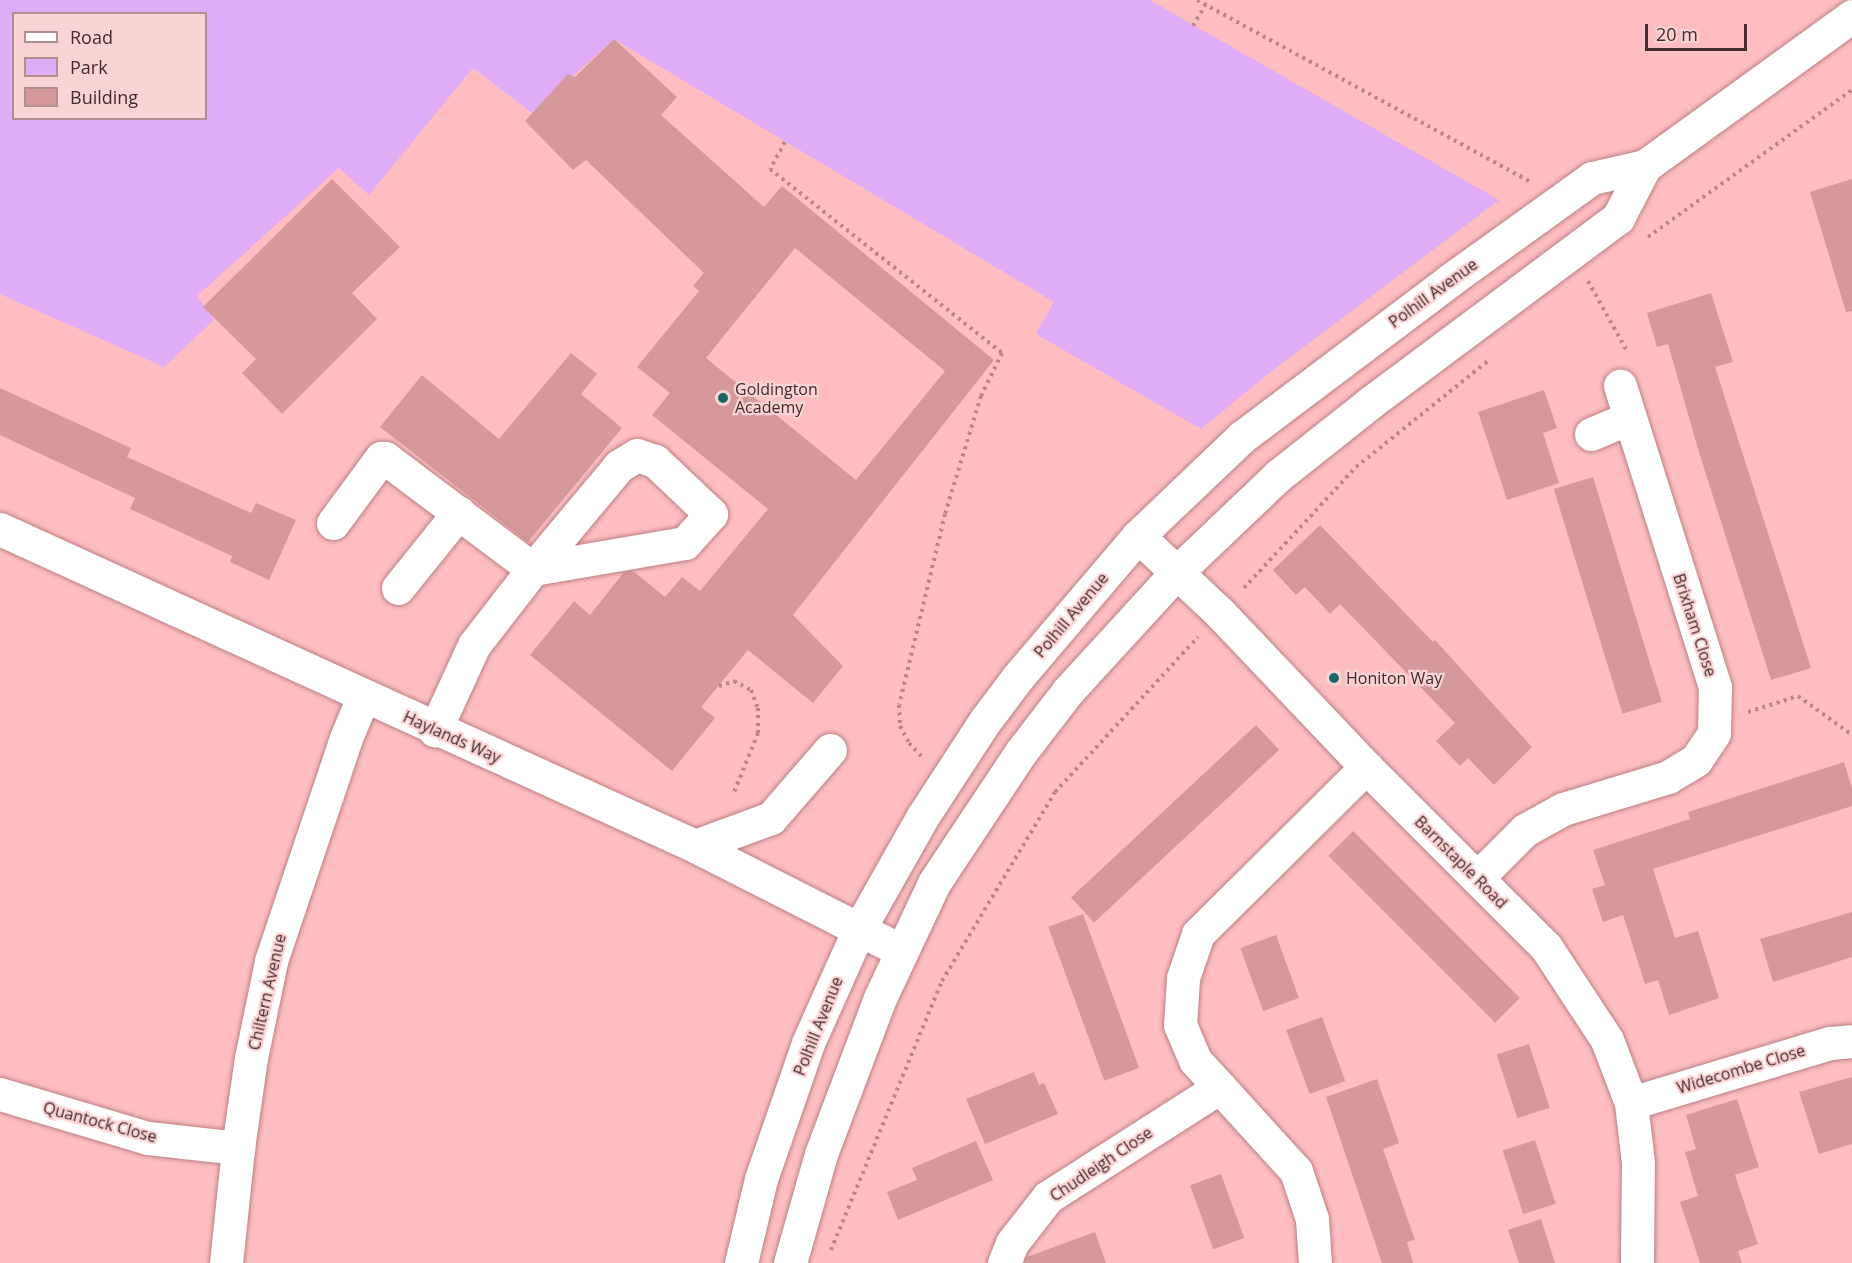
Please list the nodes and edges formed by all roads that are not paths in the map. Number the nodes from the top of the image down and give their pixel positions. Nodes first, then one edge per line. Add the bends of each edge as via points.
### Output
1 (1852, 16) edge
2 (1645, 166) junction
3 (1620, 386) road end
4 (1629, 418) junction
5 (1591, 434) dead end
6 (459, 512) junction
7 (333, 523) dead end
8 (0, 529) edge
9 (1138, 536) junction
10 (533, 569) junction
11 (1177, 572) junction
12 (398, 588) dead end
13 (363, 697) junction
14 (435, 730) junction
15 (830, 750) dead end
16 (1365, 767) junction
17 (695, 846) junction
18 (1477, 878) junction
19 (859, 929) junction
20 (902, 951) junction
21 (1852, 1041) edge
22 (1220, 1087) junction
23 (0, 1094) edge
24 (1630, 1103) junction
25 (238, 1148) junction
26 (226, 1263) edge
27 (741, 1263) edge
28 (790, 1263) edge
29 (1004, 1263) edge
30 (1315, 1263) edge
31 (1637, 1263) edge

1 - 2 street, Polhill Avenue
2 - 9 street, Polhill Avenue via 1592,178 1368,340 1242,437
2 - 11 street, Polhill Avenue via 1618,218 1371,402 1279,476
3 - 4 street, Brixham Close
4 - 5 street
4 - 18 street, Brixham Close via 1715,687 1714,733 1696,760 1668,777 1563,809 1525,830
6 - 7 street via 381,458
6 - 10 street
6 - 12 street
8 - 13 street, Haylands Way
9 - 11 street, Barnstaple Road
9 - 19 street, Polhill Avenue via 985,721 923,816
10 - 10 street via 619,466 637,455 655,461 711,514 685,543
10 - 14 street via 474,645
11 - 16 street, Barnstaple Road
11 - 20 street, Polhill Avenue via 1068,691 1021,752 934,883
13 - 14 street, Haylands Way
13 - 25 street, Chiltern Avenue via 271,961
14 - 17 street, Haylands Way
15 - 17 street via 771,818
16 - 18 street, Barnstaple Road
16 - 22 street via 1198,934 1183,978 1180,1025 1195,1060
17 - 19 street, Haylands Way
18 - 24 street, Barnstaple Road via 1546,948 1607,1040
19 - 20 street, Haylands Way
19 - 27 street, Polhill Avenue via 808,1043 761,1179
20 - 28 street, Polhill Avenue via 820,1154
21 - 24 street, Widecombe Close via 1830,1042
22 - 29 street, Chudleigh Close via 1048,1197 1012,1243
22 - 30 street via 1296,1171 1312,1219
23 - 25 street, Quantock Close via 148,1138
24 - 31 street, Barnstaple Road via 1638,1163
25 - 26 street, Chiltern Avenue

